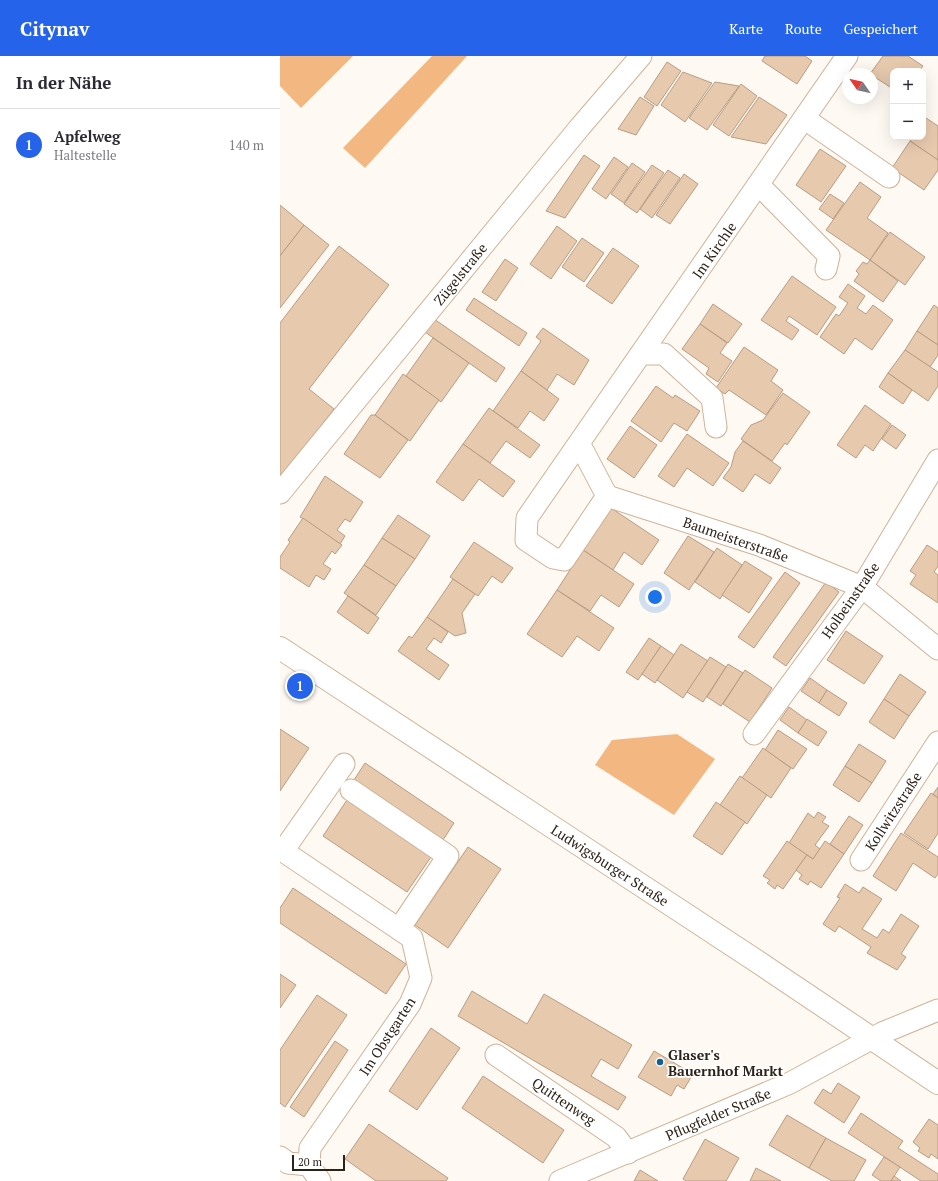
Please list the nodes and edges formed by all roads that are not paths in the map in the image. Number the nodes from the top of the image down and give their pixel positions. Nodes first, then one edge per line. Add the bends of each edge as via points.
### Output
1 (641, 56) edge
2 (847, 56) edge
3 (805, 119) junction
4 (889, 177) dead end
5 (759, 185) junction
6 (826, 269) dead end
7 (641, 354) junction
8 (716, 427) dead end
9 (579, 442) junction
10 (938, 460) edge
11 (280, 493) edge
12 (607, 496) junction
13 (862, 587) junction
14 (280, 648) edge
15 (938, 649) edge
16 (754, 734) dead end
17 (938, 742) edge
18 (344, 764) dead end
19 (350, 790) dead end
20 (281, 850) edge
21 (861, 860) dead end
22 (399, 929) junction
23 (938, 1010) edge
24 (872, 1038) junction
25 (496, 1055) dead end
26 (938, 1083) edge
27 (628, 1153) junction
28 (280, 1158) edge
29 (315, 1173) edge
30 (560, 1181) edge

1 - 11 street, Zügelstraße
2 - 3 street, Im Kirchle
3 - 4 street
3 - 5 street, Im Kirchle
5 - 6 street via 829,256
5 - 7 street, Im Kirchle
7 - 8 street via 664,354 712,398
7 - 9 street, Im Kirchle
9 - 12 street
9 - 12 street, Im Kirchle via 527,518 526,540 552,558 564,560
10 - 13 street, Holbeinstraße
12 - 13 street, Baumeisterstraße via 759,545
13 - 15 street, Baumeisterstraße
13 - 16 street, Holbeinstraße
14 - 24 main road, Ludwigsburger Straße
17 - 21 street, Kollwitzstraße
18 - 20 street
19 - 22 street via 448,856
20 - 22 street, Im Obstgarten
22 - 29 street, Im Obstgarten via 412,938 421,978 410,1004 310,1148
23 - 24 street, Pflugfelder Straße
24 - 26 main road, Ludwigsburger Straße
24 - 27 street, Pflugfelder Straße via 790,1084
25 - 27 street, Quittenweg via 616,1137
27 - 30 street, Pflugfelder Straße
28 - 29 street

